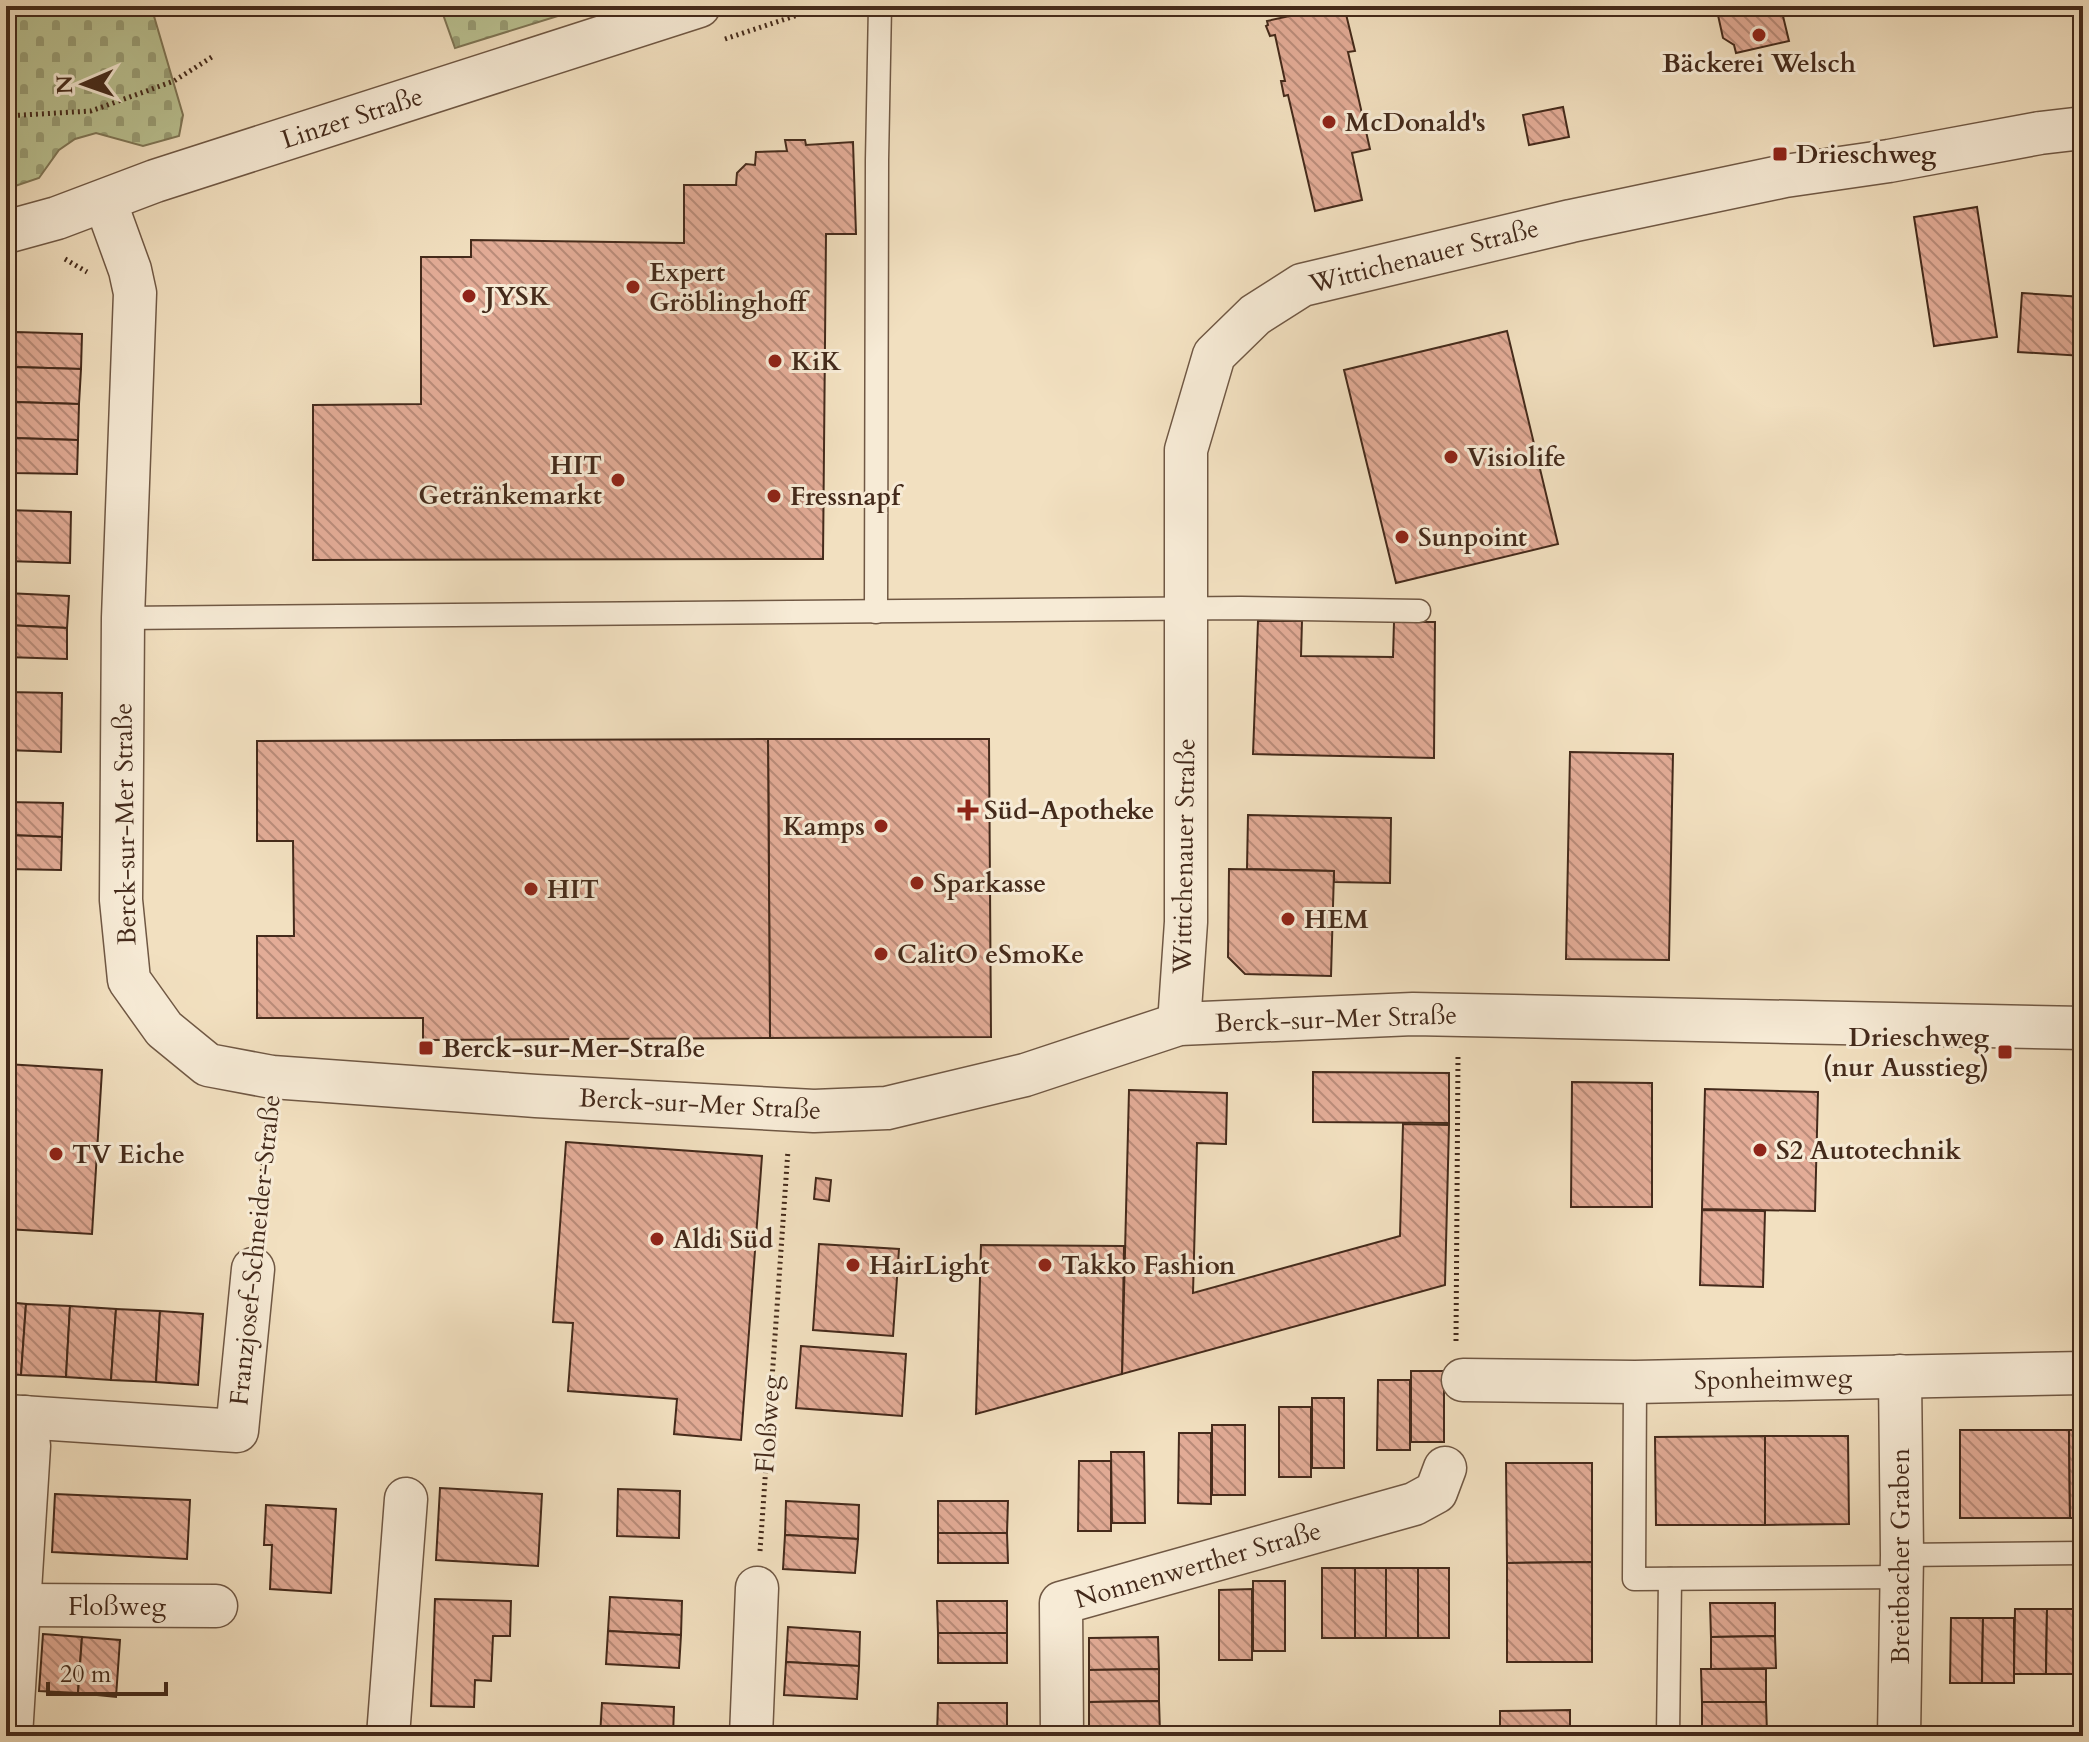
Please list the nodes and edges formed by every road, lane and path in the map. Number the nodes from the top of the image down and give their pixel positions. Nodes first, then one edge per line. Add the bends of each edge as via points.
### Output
1 (699, 6) edge
2 (880, 6) edge
3 (215, 55) dead end
4 (6, 116) edge
5 (2083, 128) edge
6 (105, 201) junction
7 (6, 232) edge
8 (1186, 609) junction
9 (1419, 611) dead end
10 (876, 612) junction
11 (123, 618) junction
12 (1459, 1014) junction
13 (1179, 1024) junction
14 (2083, 1028) edge
15 (272, 1077) junction
16 (790, 1111) junction
17 (253, 1269) joint
18 (2083, 1373) edge
19 (1900, 1376) junction
20 (1470, 1380) joint
21 (1635, 1382) junction
22 (15, 1417) edge
23 (1445, 1468) dead end
24 (406, 1499) dead end
25 (2083, 1553) edge
26 (1902, 1566) junction
27 (1670, 1579) junction
28 (757, 1588) joint
29 (19, 1605) junction
30 (216, 1606) dead end
31 (11, 1736) edge
32 (388, 1736) edge
33 (751, 1736) edge
34 (1062, 1736) edge
35 (1668, 1736) edge
36 (1899, 1736) edge

1 - 6 street, Linzer Straße
2 - 10 lane
3 - 4 path via 174,81 91,111
5 - 8 street, Wittichenauer Straße via 1740,185 1302,285 1255,315 1214,355 1186,450
6 - 7 street, Linzer Straße
6 - 11 street, Berck-sur-Mer Straße via 135,293
8 - 9 lane
8 - 10 lane
8 - 13 street, Wittichenauer Straße via 1186,922
10 - 11 lane
11 - 15 street, Berck-sur-Mer Straße via 121,900 129,980 164,1029 208,1065
12 - 13 street, Berck-sur-Mer Straße
12 - 14 street, Berck-sur-Mer Straße
12 - 20 path via 1454,1338
13 - 16 street, Berck-sur-Mer Straße via 1025,1075 895,1107
15 - 16 street, Berck-sur-Mer Straße
15 - 17 path, Franzjosef-Schneider-Straße
16 - 28 path, Floßweg
17 - 22 street, Franzjosef-Schneider-Straße via 237,1431
18 - 19 street, Sponheimweg
19 - 21 street, Sponheimweg
19 - 26 street, Breitbacher Graben
20 - 21 street, Sponheimweg
21 - 27 lane via 1634,1579
22 - 29 street via 29,1446
23 - 34 street, Nonnenwerther Straße via 1436,1492 1414,1504 1061,1603
24 - 32 street
25 - 26 lane
26 - 27 lane
26 - 36 street, Breitbacher Graben
27 - 35 lane
28 - 33 street
29 - 30 street, Floßweg
29 - 31 street

